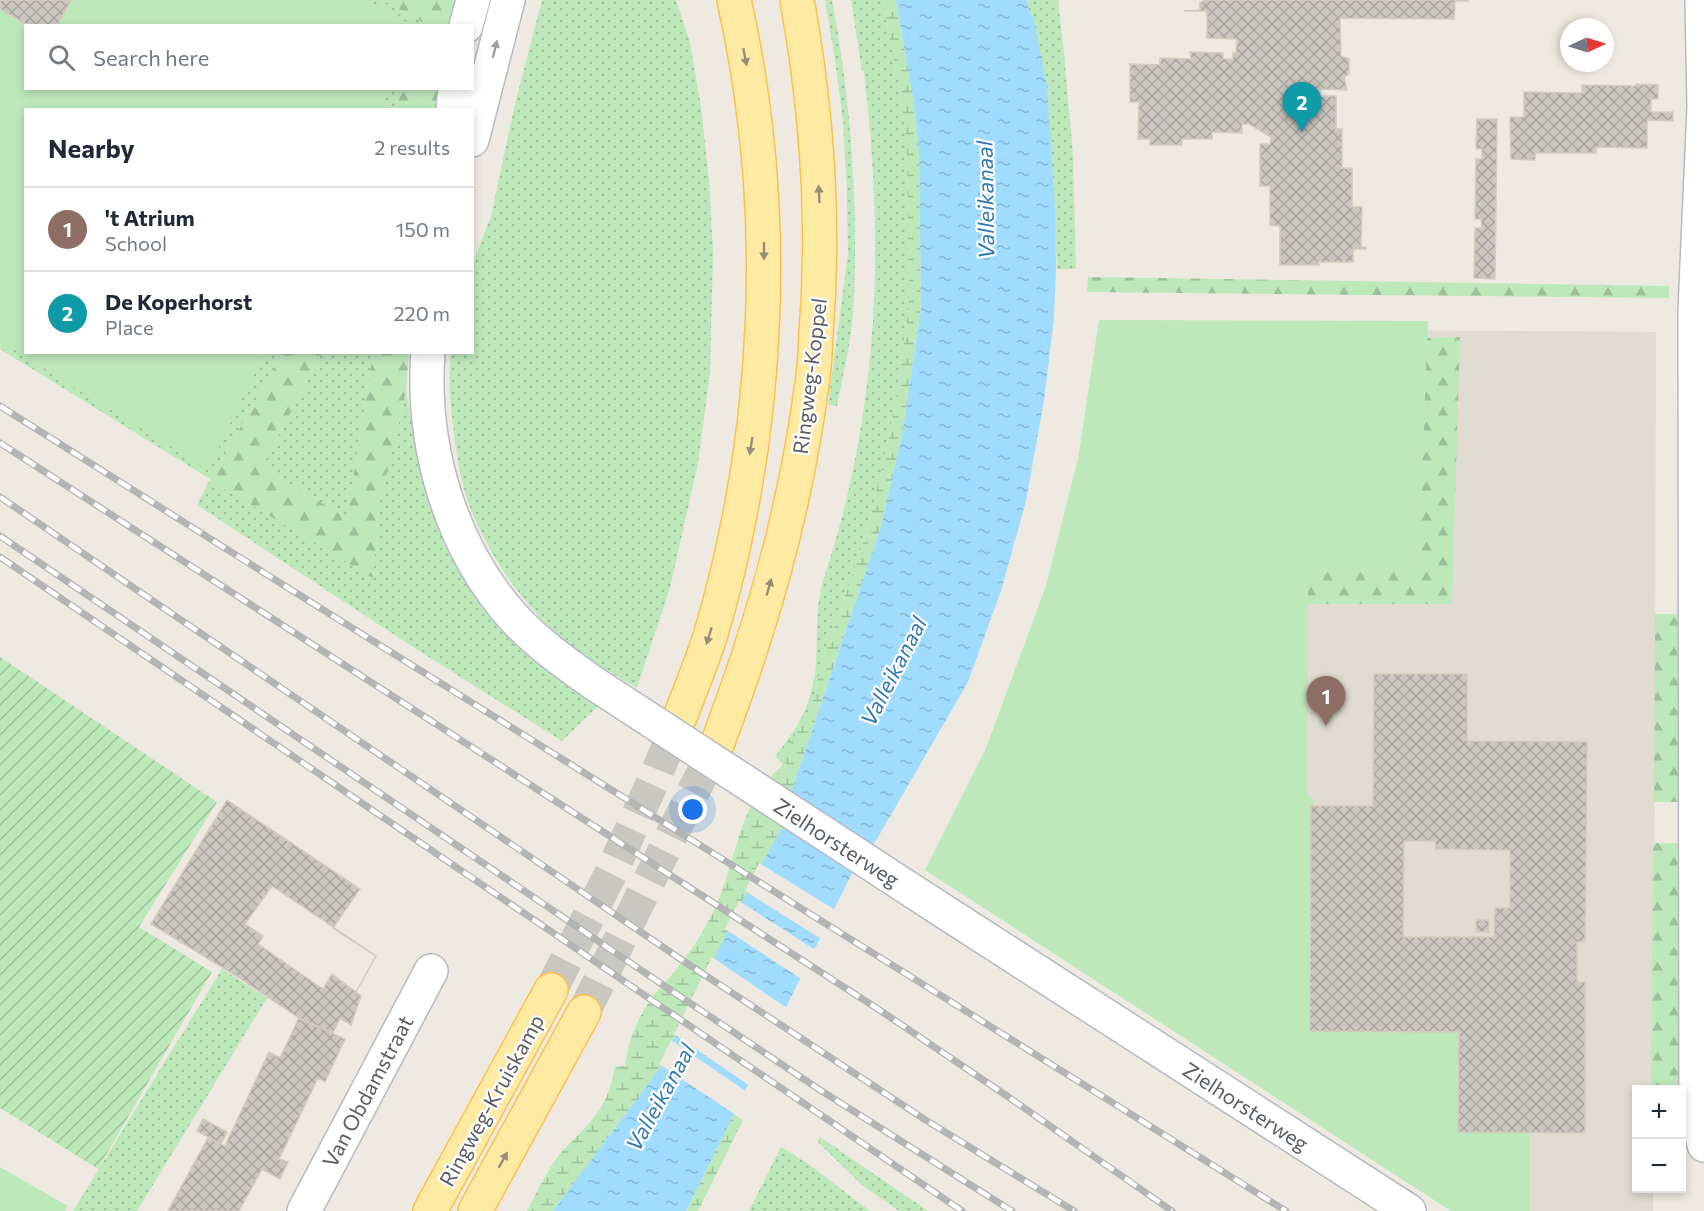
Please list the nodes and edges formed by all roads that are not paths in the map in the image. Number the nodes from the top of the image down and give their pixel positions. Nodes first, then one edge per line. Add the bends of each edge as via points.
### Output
1 (473, 0) edge
2 (508, 0) edge
3 (734, 0) edge
4 (796, 0) edge
5 (1701, 0) edge
6 (467, 24) edge
7 (455, 90) edge
8 (1704, 107) edge
9 (453, 108) edge
10 (474, 132) edge
11 (428, 354) edge
12 (680, 717) tunnel mouth
13 (718, 742) tunnel mouth
14 (431, 971) dead end
15 (551, 990) tunnel mouth
16 (584, 1012) tunnel mouth
17 (1704, 1145) edge
18 (304, 1211) edge
19 (430, 1211) edge
20 (475, 1211) edge
21 (1409, 1211) edge

1 - 6 main road
10 -> 2 main road
3 -> 12 main road via 759,159 764,249 762,337 755,417 730,563 709,638
13 -> 4 main road, Ringweg-Koppel via 752,648 779,553 813,382 820,230 816,127
5 - 8 main road
7 - 9 main road
8 - 17 main road via 1695,311 1696,1106
11 - 21 main road, Zielhorsterweg, bridge via 432,443 462,538 513,616 552,653
14 - 18 main road, Van Obdamstraat
15 - 19 main road, Ringweg-Kruiskamp
20 -> 16 main road, Ringweg-Kruiskamp

